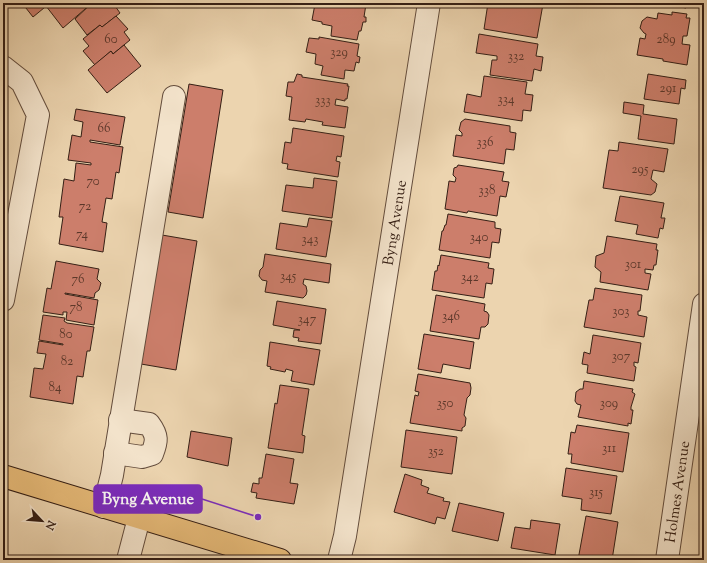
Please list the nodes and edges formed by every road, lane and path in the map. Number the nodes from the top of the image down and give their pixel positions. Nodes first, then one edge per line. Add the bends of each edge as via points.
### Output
1 (429, 3) edge
2 (3, 67) edge
3 (174, 97) dead end
4 (3, 300) edge
5 (704, 304) edge
6 (120, 420) junction
7 (115, 453) junction
8 (3, 476) edge
9 (104, 507) junction
10 (139, 518) junction
11 (233, 553) edge
12 (128, 560) edge
13 (280, 560) edge
14 (339, 560) edge
15 (667, 560) edge

1 - 14 street, Byng Avenue via 345,536
2 - 4 street via 22,82 38,115
3 - 6 street
5 - 15 street, Holmes Avenue
6 - 7 street
6 - 7 street via 149,424 155,432 155,444 152,454 142,457
7 - 9 street
8 - 9 main road
9 - 10 main road
10 - 11 main road
10 - 12 street
11 - 13 main road

